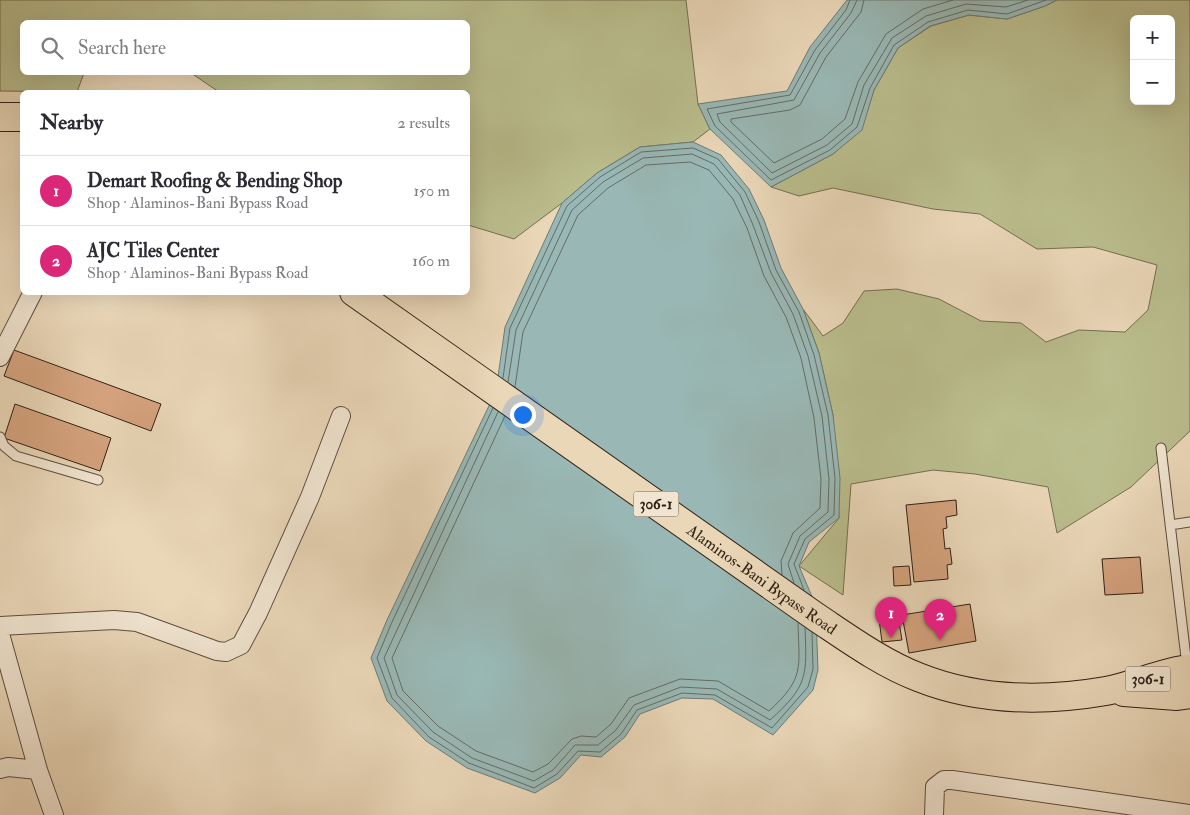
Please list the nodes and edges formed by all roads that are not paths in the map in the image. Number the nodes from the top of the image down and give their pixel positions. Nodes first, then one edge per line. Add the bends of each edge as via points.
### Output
1 (20, 116) edge
2 (0, 117) edge
3 (31, 295) edge
4 (358, 295) edge
5 (0, 357) edge
6 (341, 416) dead end
7 (0, 438) edge
8 (1161, 448) dead end
9 (98, 480) dead end
10 (1190, 522) edge
11 (1170, 525) junction
12 (0, 626) edge
13 (0, 634) edge
14 (1189, 677) edge
15 (0, 769) edge
16 (38, 770) junction
17 (1190, 814) edge
18 (54, 815) edge
19 (934, 815) edge

1 - 2 main road
3 - 5 street
4 - 14 main road, Alaminos-Bani Bypass Road / 306-1 via 816,618 917,677 955,689 1020,699 1107,691
6 - 12 street via 310,497 241,645 226,652 218,651 137,622 122,620
7 - 9 lane via 16,456
8 - 11 lane
10 - 11 lane
11 - 14 lane
13 - 16 street
15 - 16 street
16 - 18 street
17 - 19 street via 944,780 935,787

